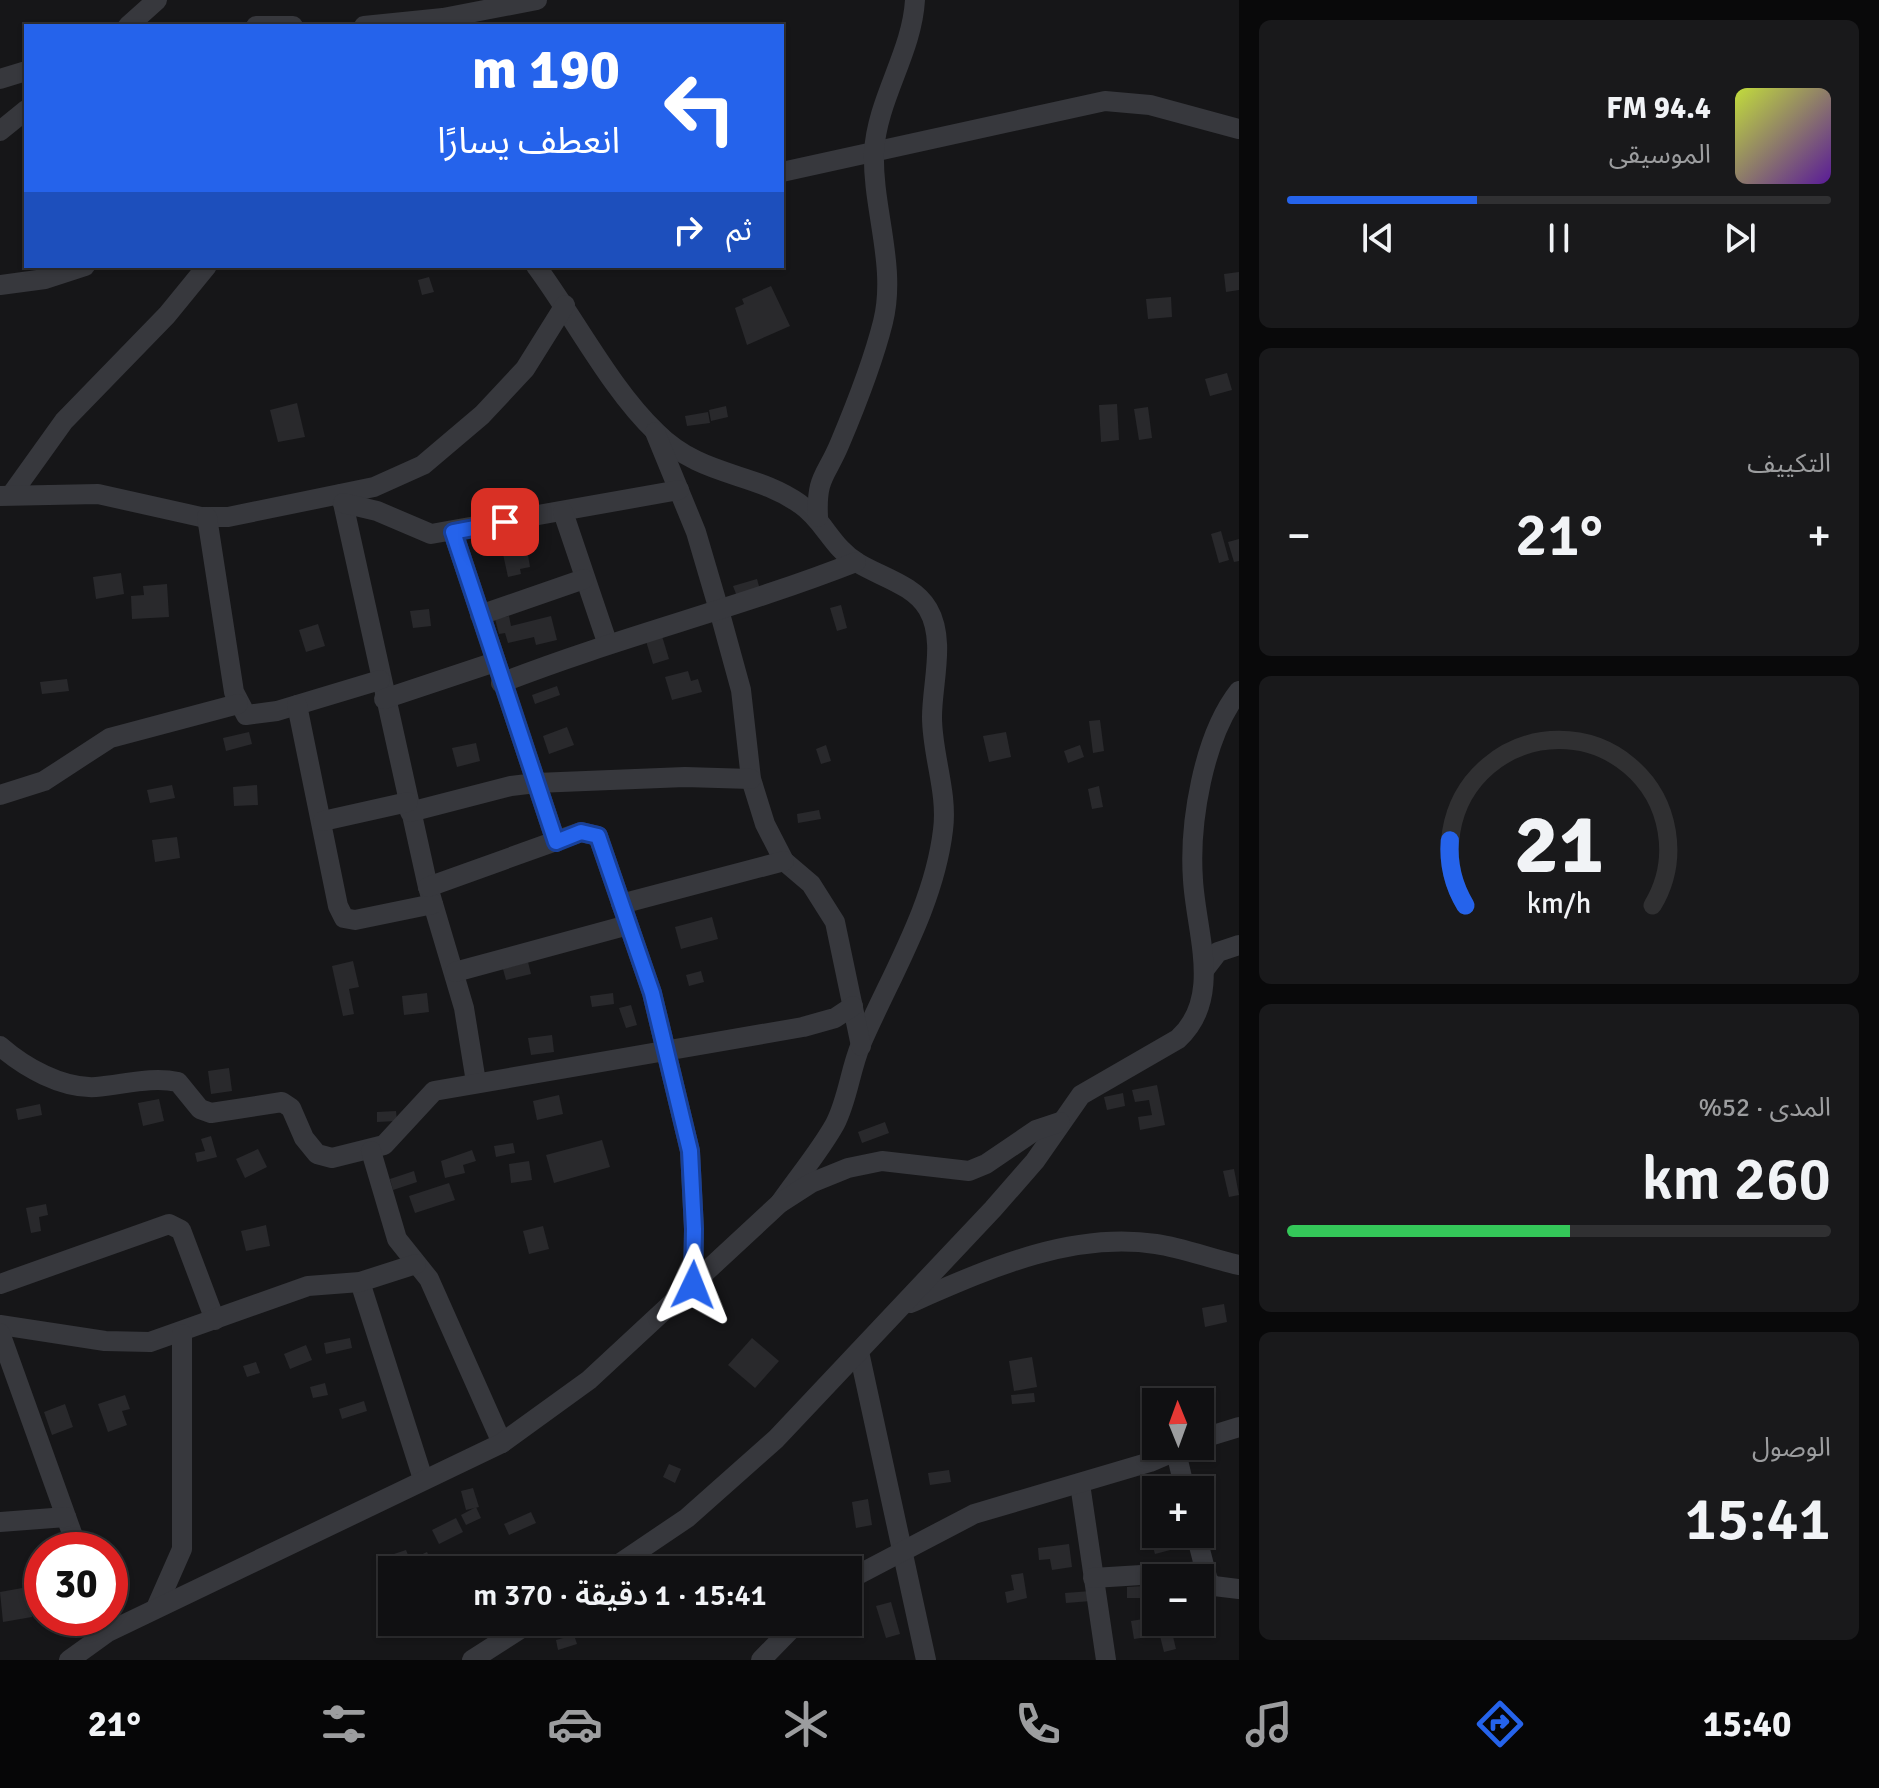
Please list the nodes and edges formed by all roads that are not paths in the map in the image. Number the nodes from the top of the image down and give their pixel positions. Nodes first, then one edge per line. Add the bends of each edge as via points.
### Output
1 (157, 0) edge
2 (537, 0) edge
3 (915, 0) edge
4 (130, 24) edge
5 (384, 24) edge
6 (24, 72) edge
7 (0, 79) edge
8 (24, 112) edge
9 (1239, 129) edge
10 (0, 131) edge
11 (874, 153) junction
12 (784, 172) edge
13 (79, 268) edge
14 (205, 268) edge
15 (537, 268) edge
16 (0, 285) edge
17 (565, 305) junction
18 (655, 432) junction
19 (679, 490) junction
20 (5, 496) edge
21 (342, 498) junction
22 (563, 512) junction
23 (207, 517) junction
24 (818, 517) junction
25 (453, 532) junction
26 (856, 562) junction
27 (584, 579) junction
28 (719, 610) junction
29 (480, 615) junction
30 (607, 642) junction
31 (495, 662) junction
32 (501, 683) junction
33 (382, 690) junction
34 (1239, 691) edge
35 (238, 704) junction
36 (297, 705) junction
37 (751, 779) junction
38 (536, 783) junction
39 (0, 795) edge
40 (409, 807) junction
41 (323, 821) junction
42 (556, 842) junction
43 (784, 861) junction
44 (431, 896) junction
45 (621, 904) junction
46 (628, 925) junction
47 (1239, 945) edge
48 (1205, 969) junction
49 (455, 972) junction
50 (853, 1006) junction
51 (0, 1046) edge
52 (861, 1046) junction
53 (665, 1048) junction
54 (476, 1082) junction
55 (1060, 1122) junction
56 (371, 1151) junction
57 (780, 1203) junction
58 (416, 1264) junction
59 (1239, 1265) edge
60 (360, 1282) junction
61 (0, 1284) edge
62 (693, 1285) junction
63 (902, 1307) junction
64 (215, 1320) junction
65 (0, 1325) edge
66 (0, 1333) edge
67 (182, 1334) junction
68 (859, 1352) junction
69 (1239, 1427) edge
70 (1214, 1435) edge
71 (502, 1443) junction
72 (1149, 1460) edge
73 (423, 1479) junction
74 (1080, 1484) junction
75 (66, 1517) junction
76 (0, 1522) edge
77 (71, 1532) edge
78 (903, 1552) junction
79 (631, 1556) edge
80 (862, 1573) edge
81 (1142, 1575) edge
82 (1093, 1578) junction
83 (1214, 1586) edge
84 (1239, 1589) edge
85 (156, 1608) junction
86 (128, 1617) edge
87 (94, 1636) edge
88 (509, 1636) edge
89 (784, 1636) edge
90 (69, 1660) edge
91 (472, 1660) edge
92 (761, 1660) edge
93 (926, 1660) edge
94 (1106, 1660) edge

1 - 4 street
2 - 5 street
3 - 11 street via 914,22 880,119
6 - 7 street
8 - 10 street
9 - 11 street via 1150,105 1105,101
11 - 12 street
11 - 24 street via 885,250 883,321 839,445 819,481
13 - 16 street
14 - 20 street via 64,421
15 - 17 street
17 - 18 street
17 - 21 street via 525,369 482,415 397,479
18 - 19 street
18 - 24 street via 690,459 718,473 771,487
19 - 22 street
19 - 28 street
20 - 23 street via 98,494
21 - 23 street
21 - 25 street via 420,532
21 - 33 street
22 - 25 street
22 - 27 street
23 - 35 street
24 - 26 street via 832,541
25 - 29 street
26 - 28 street
26 - 52 street via 910,591 928,609 935,629 933,743 944,802 938,857 901,962
27 - 29 street
27 - 30 street
28 - 30 street
28 - 37 street via 741,690
29 - 31 street
30 - 32 street
31 - 32 street
31 - 33 street
32 - 38 street
33 - 36 street
33 - 40 street
34 - 48 street via 1220,725 1195,811 1193,880
35 - 36 street via 253,716
35 - 39 street via 110,738 44,781
36 - 41 street
37 - 38 street
37 - 43 street
38 - 40 street
38 - 42 street
40 - 41 street
40 - 44 street
41 - 44 street via 344,918 355,920
42 - 44 street
42 - 45 street via 581,832 598,836
43 - 45 street
43 - 50 street via 811,884 835,922
44 - 49 street
45 - 46 street
46 - 49 street
46 - 53 street
47 - 48 street via 1218,952
48 - 55 street via 1200,1011 1192,1026 1081,1095
49 - 54 street
50 - 52 street
50 - 53 street via 835,1018 803,1027
51 - 56 street via 22,1065 92,1087 159,1079 178,1082 200,1109 211,1113 282,1102 291,1108 317,1154 332,1158
52 - 57 street via 833,1127
53 - 54 street
53 - 62 street via 690,1151
54 - 56 street via 434,1091 393,1139
55 - 57 street via 1036,1130 969,1171 882,1161 811,1183
55 - 63 street via 1035,1161
56 - 58 street via 390,1222
57 - 62 street
58 - 60 street
58 - 71 street via 429,1279
59 - 63 street via 1155,1244 1096,1243 1033,1254
60 - 64 street via 308,1286
60 - 73 street
61 - 64 street via 169,1224 181,1230
62 - 71 street via 589,1380
63 - 68 street
64 - 67 street
65 - 67 street via 105,1341 150,1342
66 - 75 street
67 - 85 street via 182,1549
68 - 78 street
68 - 79 street via 776,1439 687,1518
69 - 70 street
71 - 73 street
72 - 74 street
73 - 85 street
74 - 78 street via 974,1514
74 - 82 street
75 - 76 street
75 - 77 street
78 - 80 street
78 - 93 street
81 - 82 street
82 - 94 street
83 - 84 street
85 - 86 street
87 - 90 street
88 - 91 street
89 - 92 street

